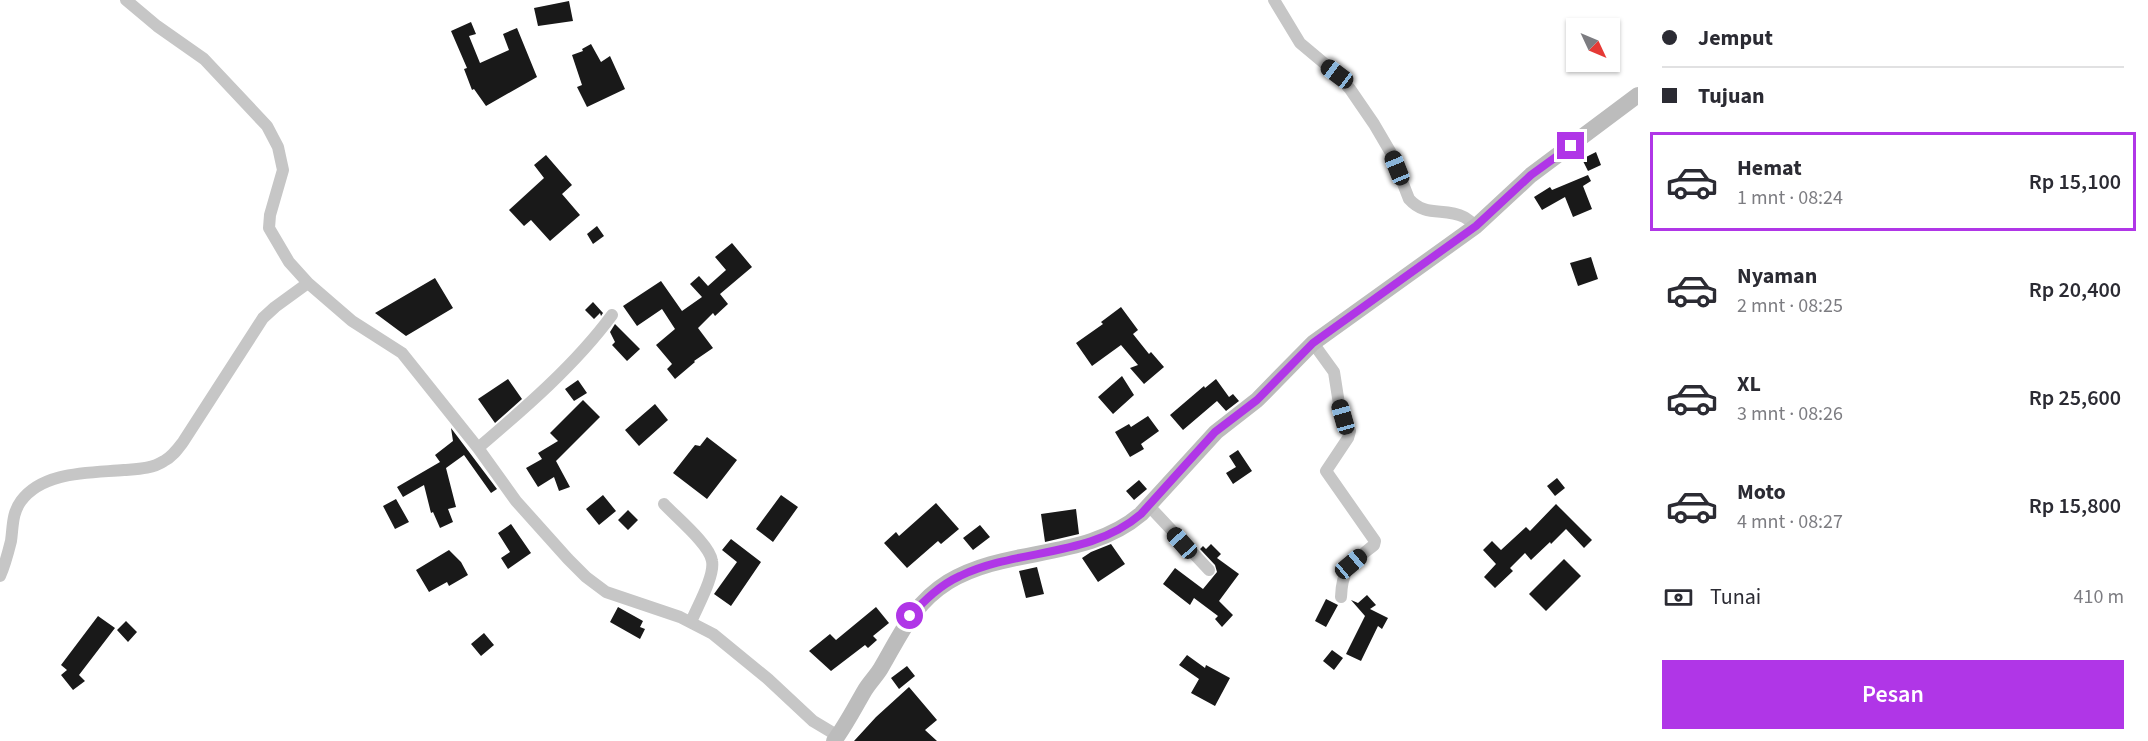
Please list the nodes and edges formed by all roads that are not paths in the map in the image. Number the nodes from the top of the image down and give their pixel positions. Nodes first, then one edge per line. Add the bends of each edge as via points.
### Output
1 (126, 0) edge
2 (1274, 0) edge
3 (1638, 95) edge
4 (1476, 226) junction
5 (308, 283) junction
6 (612, 315) dead end
7 (1313, 343) junction
8 (478, 448) junction
9 (664, 504) dead end
10 (1148, 506) junction
11 (1209, 570) dead end
12 (0, 576) edge
13 (1341, 597) dead end
14 (691, 622) junction
15 (838, 739) edge

1 - 5 street via 210,65 267,126 278,147 283,170 269,228 289,262
2 - 4 street via 1300,43 1350,89 1391,153 1409,199 1426,211 1464,217
3 - 4 main road via 1531,175
4 - 7 main road
5 - 8 street via 368,333 402,353
5 - 12 street via 263,318 173,454 162,463 62,477 27,495 15,512
6 - 8 street via 556,377
7 - 10 main road via 1257,400 1215,432
7 - 13 street via 1334,372 1350,431 1326,471 1375,541 1341,579
8 - 14 street via 516,501 586,577 606,592
9 - 14 street via 708,550 712,560 712,572
10 - 11 street
10 - 15 main road via 1120,530 1069,548 985,567 961,575 936,591 910,616
14 - 15 street via 713,634

